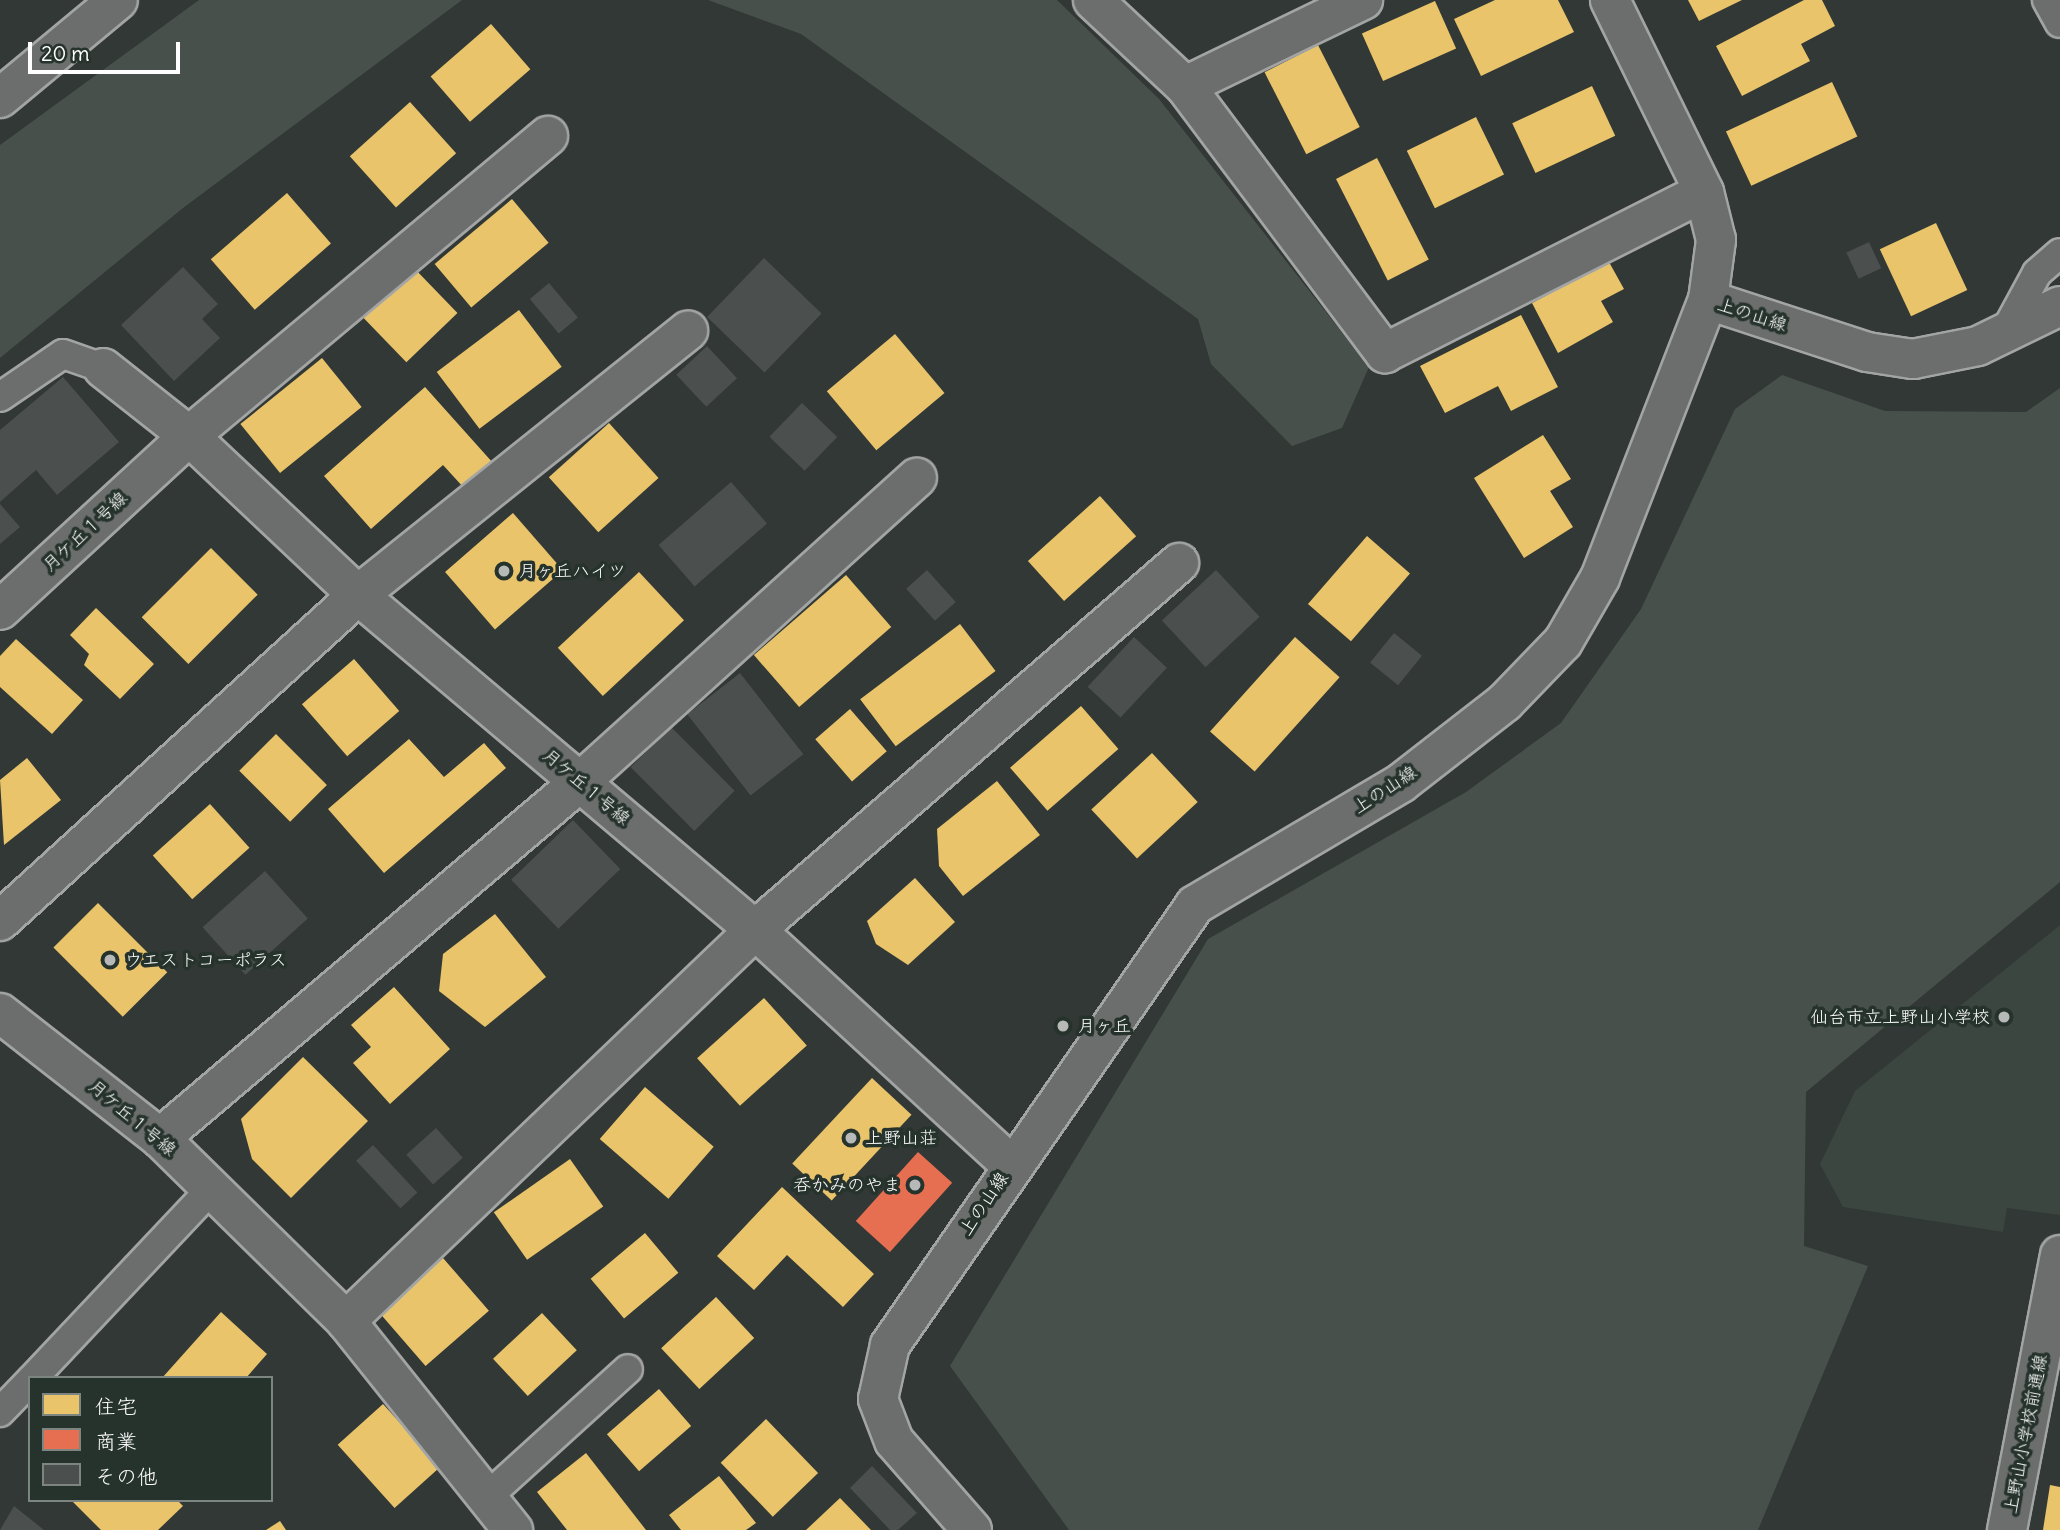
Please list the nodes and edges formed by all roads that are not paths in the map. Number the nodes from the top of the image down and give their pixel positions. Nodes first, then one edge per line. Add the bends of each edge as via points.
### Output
1 (118, 0) edge
2 (1093, 0) edge
3 (1363, 0) edge
4 (1610, 0) edge
5 (2047, 0) edge
6 (2060, 23) edge
7 (1185, 86) junction
8 (0, 97) edge
9 (548, 136) dead end
10 (1704, 192) junction
11 (2060, 253) edge
12 (1708, 300) junction
13 (2060, 306) edge
14 (688, 331) dead end
15 (2004, 334) junction
16 (103, 368) joint
17 (0, 397) edge
18 (189, 436) junction
19 (917, 478) dead end
20 (1179, 563) dead end
21 (358, 595) junction
22 (0, 610) edge
23 (580, 782) junction
24 (0, 921) edge
25 (755, 930) junction
26 (0, 1013) edge
27 (160, 1138) junction
28 (1011, 1165) junction
29 (209, 1190) junction
30 (2060, 1255) edge
31 (346, 1321) junction
32 (628, 1368) dead end
33 (34, 1376) edge
34 (28, 1382) edge
35 (0, 1412) edge
36 (487, 1497) junction
37 (513, 1530) edge
38 (972, 1530) edge
39 (2007, 1530) edge

1 - 8 street
2 - 7 street
3 - 7 street
4 - 10 street
5 - 6 lane
7 - 10 street via 1385,353
9 - 18 street
10 - 12 street via 1716,240
11 - 15 lane via 2036,273
12 - 15 street, 上の山線 via 1867,352 1913,359
12 - 28 street, 上の山線 via 1600,578 1563,642 1505,702 1401,783 1195,905
13 - 15 street, 上の山線
14 - 21 street
16 - 17 lane via 63,354
16 - 18 street
18 - 21 street, 月ケ丘１号線
18 - 22 street, 月ケ丘１号線
19 - 23 street
20 - 25 street
21 - 23 street, 月ケ丘１号線
21 - 24 street
23 - 25 street, 月ケ丘１号線
23 - 27 street
25 - 28 street, 月ケ丘１号線
25 - 31 street
26 - 27 street, 月ケ丘１号線
27 - 29 street, 月ケ丘１号線
28 - 38 street, 上の山線 via 890,1345 878,1399 894,1441
29 - 31 street, 月ケ丘１号線
29 - 33 lane
30 - 39 street, 上野山小学校前通線
31 - 36 street, 月ケ丘１号線
32 - 36 lane
34 - 35 lane
36 - 37 street, 月ケ丘１号線

